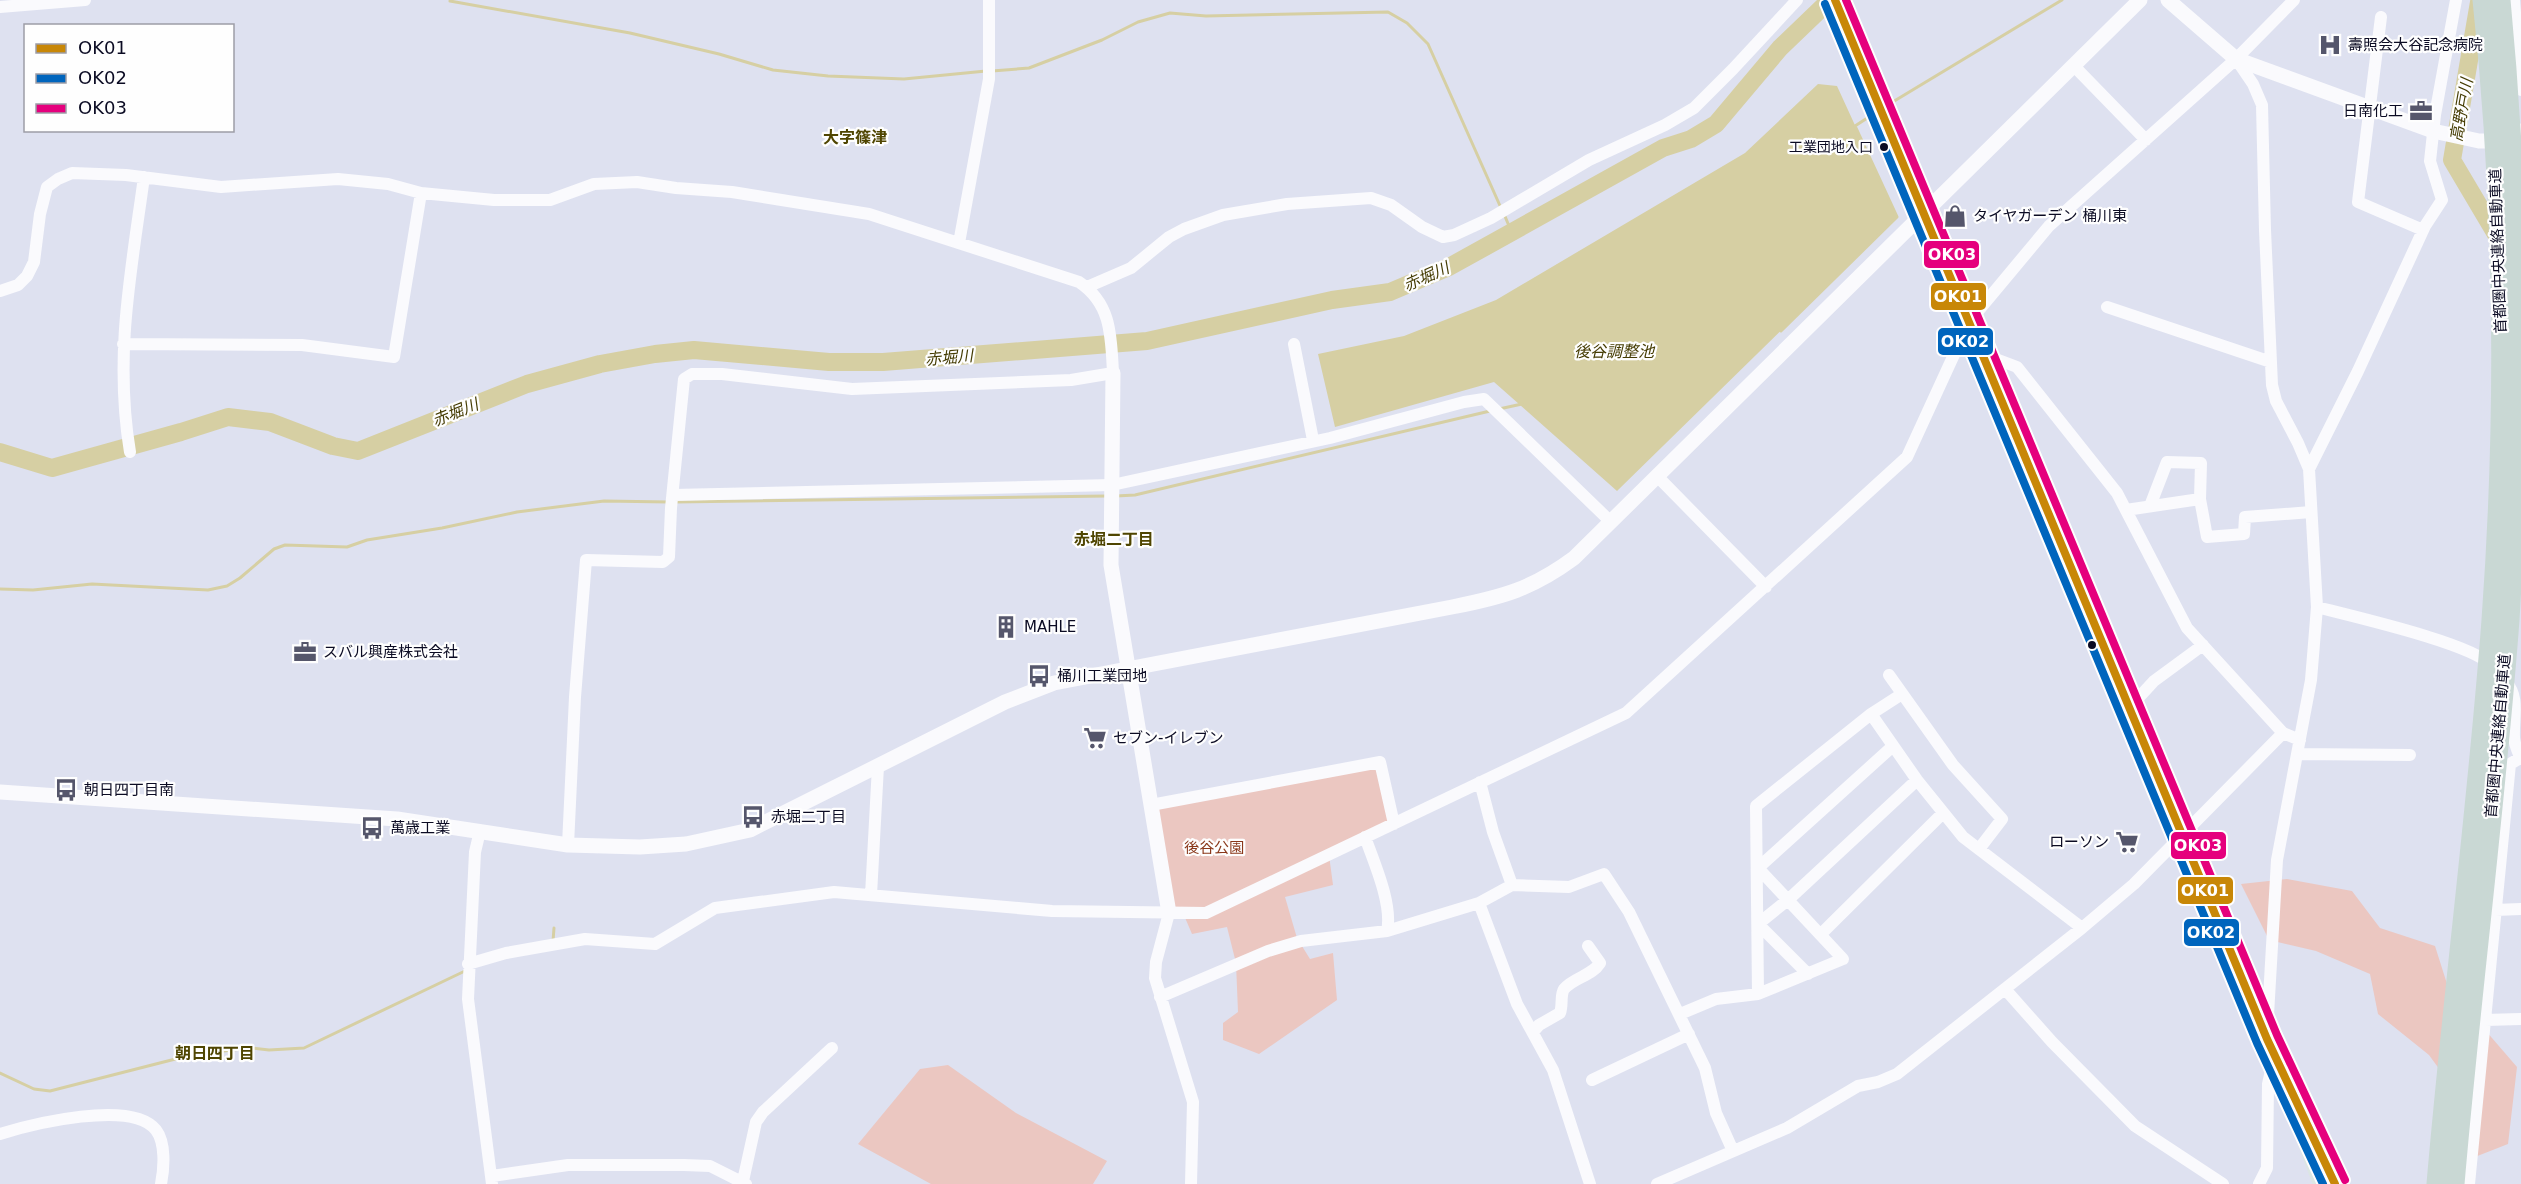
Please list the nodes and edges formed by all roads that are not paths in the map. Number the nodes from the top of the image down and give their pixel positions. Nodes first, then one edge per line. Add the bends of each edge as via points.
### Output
1 (85, 0) edge
2 (989, 0) edge
3 (1797, 0) edge
4 (2140, 0) edge
5 (2168, 0) edge
6 (2294, 0) edge
7 (2456, 0) edge
8 (2483, 0) edge
9 (2500, 0) edge
10 (2514, 0) edge
11 (1835, 2) edge
12 (0, 7) edge
13 (2381, 17) dead end
14 (2236, 59) junction
15 (2073, 65) junction
16 (2521, 90) edge
17 (2371, 108) junction
18 (2433, 131) junction
19 (2521, 131) edge
20 (2146, 140) junction
21 (2496, 141) junction
22 (144, 177) junction
23 (421, 193) junction
24 (2521, 211) edge
25 (1923, 213) junction
26 (2423, 231) junction
27 (959, 243) junction
28 (1087, 287) junction
29 (0, 291) edge
30 (2107, 307) dead end
31 (1969, 322) junction
32 (123, 344) junction
33 (1294, 344) dead end
34 (1980, 353) junction
35 (2271, 362) junction
36 (1113, 373) junction
37 (1313, 440) junction
38 (130, 452) dead end
39 (2309, 469) junction
40 (1657, 476) junction
41 (1112, 485) junction
42 (673, 495) junction
43 (2200, 500) junction
44 (2150, 506) junction
45 (2126, 510) junction
46 (2311, 512) junction
47 (1611, 522) junction
48 (1766, 587) junction
49 (2317, 607) junction
50 (2203, 645) junction
51 (1129, 667) junction
52 (1889, 675) dead end
53 (1902, 694) junction
54 (2130, 707) junction
55 (1870, 714) junction
56 (2283, 733) junction
57 (2300, 740) junction
58 (1893, 746) junction
59 (2297, 754) junction
60 (2410, 755) dead end
61 (2521, 759) edge
62 (878, 766) junction
63 (1917, 780) junction
64 (1480, 782) junction
65 (0, 792) edge
66 (1151, 805) junction
67 (1943, 813) junction
68 (1394, 824) junction
69 (480, 831) junction
70 (2182, 833) junction
71 (1365, 837) junction
72 (568, 845) junction
73 (1979, 849) junction
74 (1758, 868) junction
75 (1512, 885) junction
76 (871, 895) junction
77 (1789, 900) junction
78 (1479, 903) junction
79 (2521, 909) edge
80 (2495, 910) junction
81 (1169, 914) junction
82 (1758, 924) junction
83 (2082, 928) junction
84 (1387, 931) junction
85 (1821, 934) junction
86 (1588, 946) dead end
87 (468, 964) junction
88 (1808, 974) junction
89 (2005, 989) junction
90 (1758, 994) junction
91 (1160, 997) junction
92 (1680, 1014) junction
93 (2521, 1019) edge
94 (2485, 1020) junction
95 (1533, 1032) junction
96 (1689, 1034) junction
97 (2267, 1039) junction
98 (832, 1048) dead end
99 (2278, 1064) junction
100 (1592, 1080) dead end
101 (0, 1134) edge
102 (1733, 1151) junction
103 (492, 1180) edge
104 (745, 1183) edge
105 (161, 1184) edge
106 (1191, 1184) edge
107 (1590, 1184) edge
108 (1658, 1184) edge
109 (2223, 1184) edge
110 (2259, 1184) edge
111 (2322, 1184) edge
112 (2335, 1184) edge
113 (2437, 1184) edge
114 (2454, 1184) edge
115 (2469, 1184) edge

1 - 12 street
2 - 27 street via 989,79
3 - 28 street via 1694,108 1589,160 1491,219 1454,235 1443,237 1391,205 1371,198 1287,204 1223,215 1184,229 1131,268
4 - 15 street
5 - 14 street
6 - 14 street
7 - 18 street
8 - 113 highway, 首都圏中央連絡自動車道 via 2492,111 2501,340 2497,531 2482,743
9 - 114 highway, 首都圏中央連絡自動車道 via 2510,106 2518,336 2513,543 2498,744
10 - 16 street
11 - 25 main road
13 - 17 street
14 - 17 street
14 - 20 street
14 - 35 street via 2262,105
15 - 20 street
15 - 25 street
17 - 18 street
17 - 26 street via 2358,202
18 - 21 street
18 - 26 street via 2430,161 2442,201
19 - 21 street
20 - 31 street via 2049,226
21 - 24 street
22 - 23 street via 221,187 338,179 388,184
22 - 29 street via 72,173 47,187 34,262 18,285
22 - 32 street
23 - 27 street via 494,200 550,200 594,184 637,182 732,192 869,214
23 - 32 street via 394,357 302,345
25 - 31 main road
25 - 40 street
26 - 39 street
27 - 28 street
28 - 36 street via 1101,303 1111,326
30 - 35 street
31 - 34 main road
31 - 48 street via 1906,457
32 - 38 street
33 - 37 street
34 - 45 street via 2017,367 2117,493
34 - 54 main road
35 - 39 street via 2276,401
36 - 41 street
36 - 42 street via 1071,380 852,389 692,374 684,379
37 - 41 street
37 - 47 street via 1484,399
39 - 46 street
40 - 47 street
40 - 48 street
41 - 42 street
41 - 51 street via 1111,565
42 - 72 street via 669,556 663,562 586,560
43 - 44 street
43 - 44 street via 2201,463 2167,462
43 - 46 street via 2207,537 2244,534 2245,517
44 - 45 street
45 - 50 street via 2169,596
46 - 49 street
47 - 51 street via 1567,563 1515,592
48 - 64 street via 1626,713
49 - 57 street via 2311,680
49 - 61 street via 2485,658 2512,688 2516,705 2514,740
50 - 54 street via 2154,681
50 - 56 street
51 - 62 street via 1034,690
51 - 66 street
52 - 53 street
53 - 55 street
53 - 73 street via 1953,765 2002,819
54 - 70 main road
55 - 58 street
55 - 74 street via 1756,806
56 - 57 street
56 - 70 street
57 - 59 street
58 - 63 street
58 - 74 street
59 - 60 street
59 - 97 street via 2277,860
61 - 80 street via 2510,764
62 - 72 street via 750,830 686,844
62 - 76 street
63 - 67 street
63 - 77 street
64 - 68 street
64 - 75 street
65 - 69 street via 397,819
66 - 68 street via 1380,762
66 - 81 street
67 - 73 street
67 - 85 street
68 - 71 street
69 - 72 street
69 - 87 street via 475,852
70 - 83 street via 2134,884
70 - 97 main road
71 - 81 street via 1206,913
71 - 84 street via 1383,890
73 - 83 street
74 - 77 street
74 - 82 street
75 - 78 street
75 - 92 street via 1569,887 1604,874 1629,912
76 - 81 street via 1052,911
76 - 87 street via 834,892 715,908 655,944 585,939
77 - 82 street
77 - 85 street
78 - 84 street
78 - 95 street via 1517,1004
79 - 80 street
80 - 94 street
81 - 91 street via 1156,962
82 - 88 street
82 - 90 street
83 - 89 street
84 - 91 street via 1301,940
85 - 88 street via 1843,959
86 - 95 street via 1598,958 1597,968 1566,987 1560,1013
87 - 103 street via 468,999
88 - 90 street
89 - 102 street via 1897,1074 1858,1086 1787,1128
89 - 109 street via 2136,1126
90 - 92 street via 1716,999
91 - 106 street via 1193,1102
92 - 96 street
93 - 94 street
94 - 115 street
95 - 107 street via 1553,1070
96 - 100 street
96 - 102 street via 1705,1068 1716,1113
97 - 99 main road
98 - 104 street via 756,1122
99 - 110 street via 2268,1084 2267,1168
99 - 111 main road
99 - 112 main road
101 - 105 street via 43,1122 106,1114 139,1120 155,1129 161,1143
102 - 108 street
103 - 104 street via 568,1165 684,1165 710,1166

